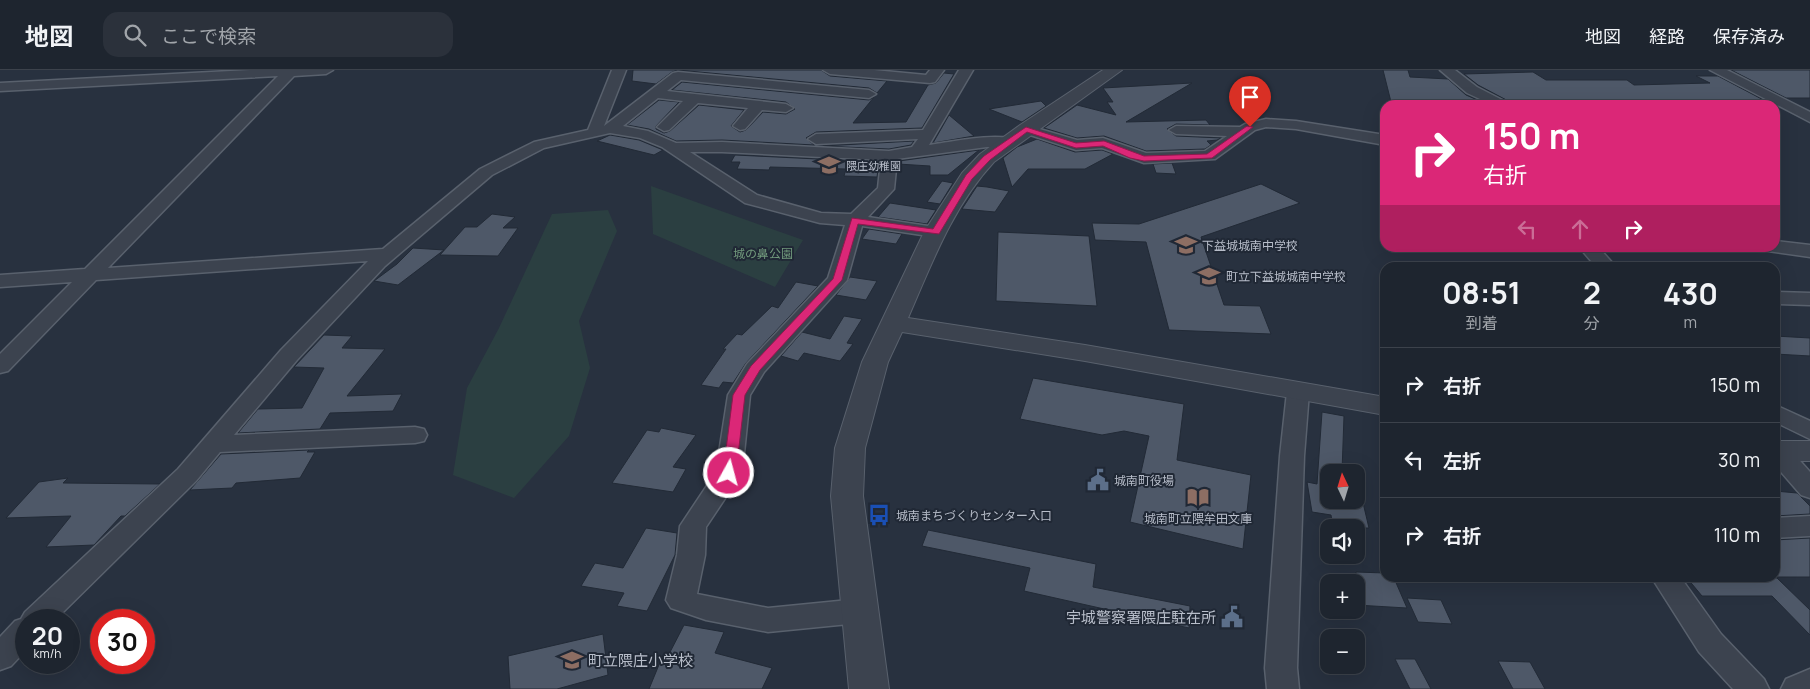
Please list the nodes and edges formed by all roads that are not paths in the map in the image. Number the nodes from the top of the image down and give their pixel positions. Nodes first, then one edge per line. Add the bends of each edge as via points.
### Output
1 (326, 70) edge
2 (619, 70) edge
3 (830, 70) edge
4 (937, 70) edge
5 (966, 70) edge
6 (1114, 70) edge
7 (1447, 70) edge
8 (1717, 70) edge
9 (291, 71) edge
10 (0, 87) edge
11 (654, 94) junction
12 (869, 94) dead end
13 (694, 99) junction
14 (1494, 100) edge
15 (1772, 100) edge
16 (1810, 102) edge
17 (758, 105) junction
18 (1781, 105) edge
19 (786, 108) dead end
20 (1810, 118) edge
21 (740, 126) dead end
22 (664, 127) dead end
23 (602, 130) junction
24 (1176, 130) dead end
25 (1242, 132) junction
26 (928, 134) junction
27 (1017, 136) junction
28 (855, 138) junction
29 (1380, 139) edge
30 (803, 140) dead end
31 (674, 148) junction
32 (918, 151) junction
33 (858, 154) junction
34 (889, 156) junction
35 (855, 220) junction
36 (935, 232) junction
37 (1780, 248) edge
38 (1810, 251) edge
39 (1593, 252) edge
40 (388, 254) junction
41 (1602, 262) edge
42 (90, 275) junction
43 (0, 281) edge
44 (1780, 298) edge
45 (1810, 299) edge
46 (894, 323) junction
47 (0, 366) edge
48 (1298, 392) junction
49 (1380, 405) edge
50 (1780, 415) edge
51 (1810, 431) edge
52 (415, 435) dead end
53 (214, 444) junction
54 (1780, 451) edge
55 (1810, 451) edge
56 (1780, 455) edge
57 (1810, 489) edge
58 (1810, 526) edge
59 (1780, 528) edge
60 (1669, 582) edge
61 (47, 609) edge
62 (859, 611) junction
63 (15, 641) edge
64 (0, 657) edge
65 (1810, 682) edge
66 (869, 689) edge
67 (1283, 689) edge
68 (1754, 689) edge
69 (1797, 689) edge

1 - 9 street
2 - 23 street
3 - 4 street via 930,79
5 - 26 street
6 - 27 street
7 - 14 street via 1472,90
8 - 15 street
9 - 10 street
9 - 42 street
11 - 12 street via 678,76
11 - 13 street
11 - 23 street
13 - 17 street
13 - 22 street
16 - 18 street
17 - 19 street
17 - 21 street
18 - 20 street
23 - 31 street via 643,134
23 - 40 street via 539,145 486,172
24 - 25 street
25 - 27 street via 1209,156 1144,158 1104,143 1076,145
25 - 29 street via 1266,123
26 - 28 street
26 - 32 street
27 - 32 street
27 - 36 street via 968,177
28 - 30 street
28 - 33 street
31 - 33 street
31 - 35 street via 751,199 820,218
32 - 34 street
33 - 34 street
34 - 35 street via 886,189
35 - 36 street
35 - 62 street via 837,280 755,369 739,395 729,473 693,526 691,555 680,600 768,620
36 - 46 street
37 - 38 street
39 - 41 street
40 - 42 street
40 - 53 street via 289,355
42 - 43 street
42 - 47 street
44 - 45 street
46 - 48 street via 1085,353
46 - 62 street via 875,362 850,448 847,496
48 - 49 street
48 - 67 street via 1281,668
50 - 51 street
52 - 53 street
53 - 61 street via 187,475
54 - 55 street
56 - 57 street
58 - 59 street
60 - 68 street via 1710,643
62 - 66 street
63 - 64 street
65 - 69 street

